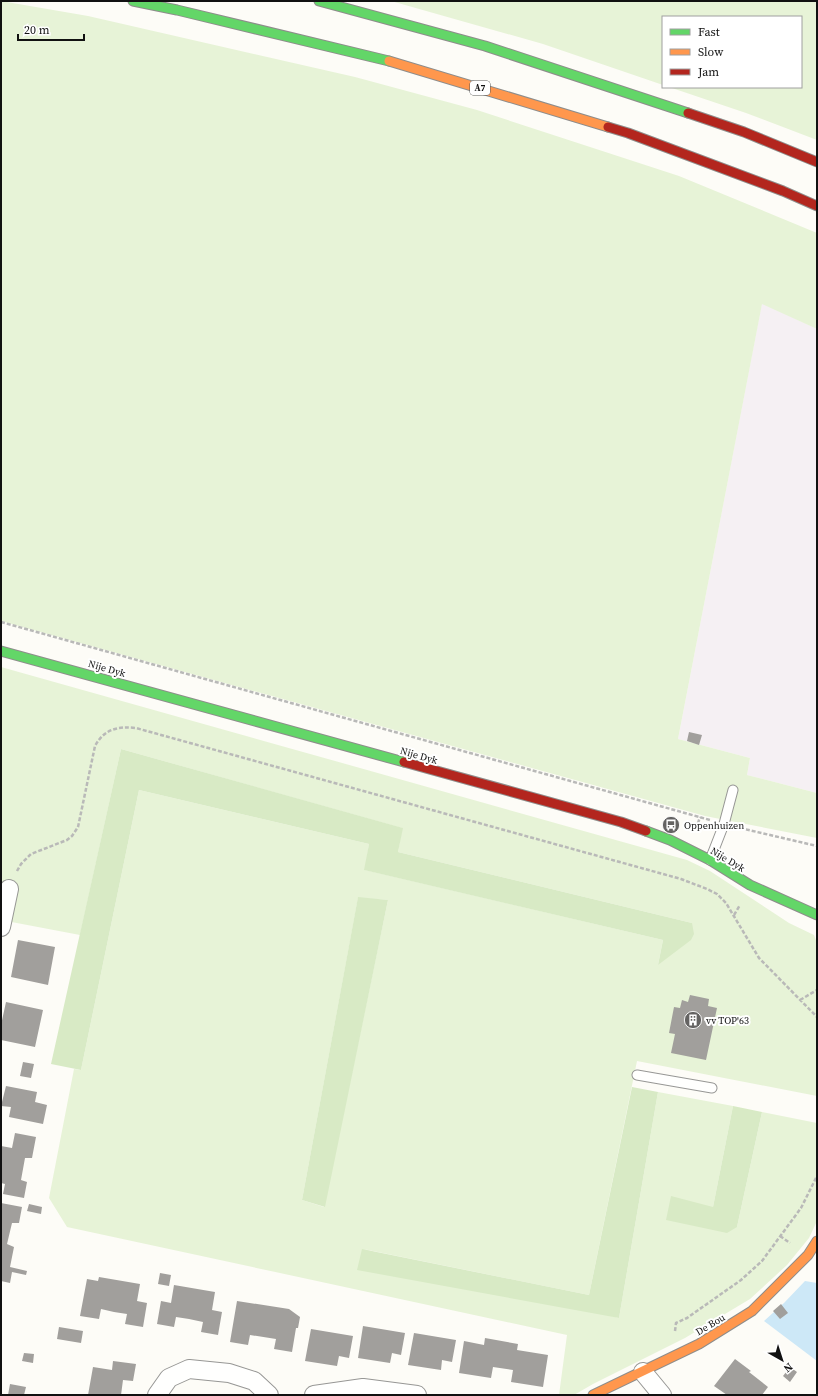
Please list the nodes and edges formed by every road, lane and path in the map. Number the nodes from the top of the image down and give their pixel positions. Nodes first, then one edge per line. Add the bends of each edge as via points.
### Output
1 (133, 1) edge
2 (318, 1) edge
3 (817, 162) edge
4 (817, 206) edge
5 (1, 622) edge
6 (1, 650) edge
7 (733, 790) dead end
8 (724, 824) junction
9 (817, 846) edge
10 (710, 860) junction
11 (9, 889) joint
12 (817, 916) edge
13 (1, 926) edge
14 (817, 990) edge
15 (800, 1000) junction
16 (817, 1017) edge
17 (637, 1075) dead end
18 (712, 1088) dead end
19 (817, 1176) edge
20 (817, 1241) edge
21 (672, 1357) junction
22 (642, 1372) junction
23 (157, 1395) edge
24 (268, 1395) edge
25 (314, 1395) edge
26 (417, 1395) edge
27 (593, 1395) edge
28 (662, 1395) edge

1 - 4 main road, A7 via 392,62 628,133
2 - 3 main road via 485,46 744,132
5 - 8 path, Nije Dyk
6 - 10 main road, Nije Dyk via 621,822 670,840
7 - 8 lane
8 - 9 path, Nije Dyk
8 - 10 lane
10 - 12 main road, Nije Dyk via 750,885
11 - 13 street
11 - 15 path via 21,864 31,854 67,840 78,827 95,746 99,738 107,731 124,727 136,728 681,878 717,894 726,903 759,958
14 - 15 path
15 - 16 path
17 - 18 lane
19 - 21 path via 801,1208 762,1261 741,1280 676,1323
20 - 21 main road, De Bou via 808,1255 752,1311 699,1344
21 - 22 main road, De Bou
22 - 27 main road, De Bou
22 - 28 street
23 - 24 street via 169,1378 190,1369 229,1373 254,1381
25 - 26 street via 363,1388

